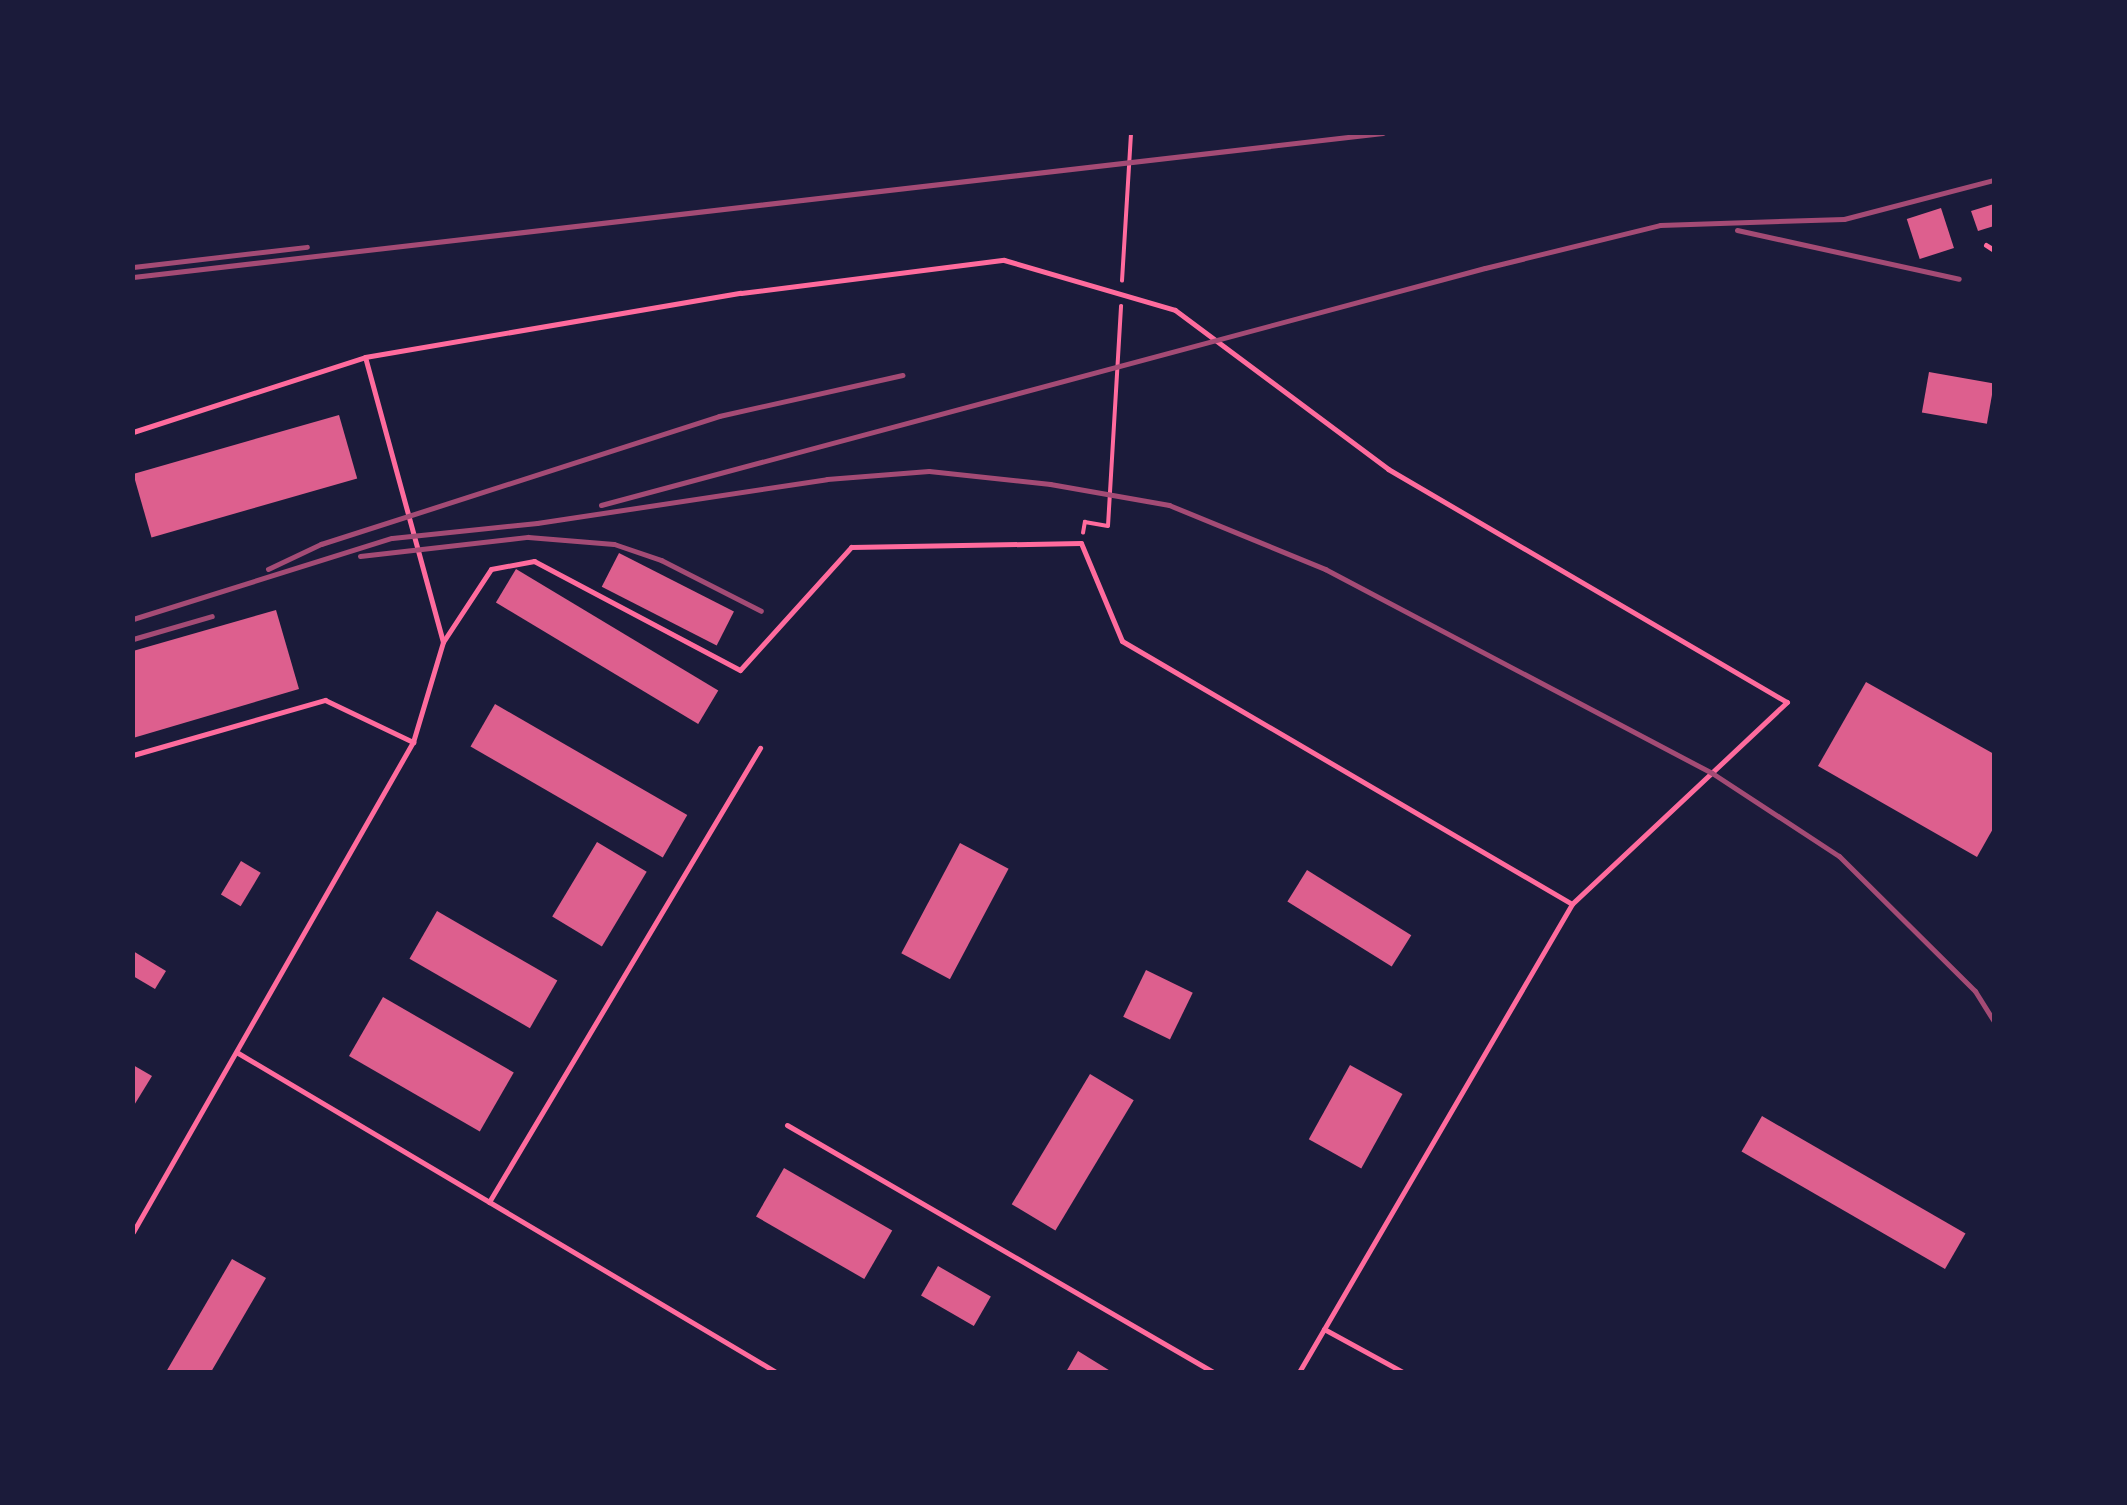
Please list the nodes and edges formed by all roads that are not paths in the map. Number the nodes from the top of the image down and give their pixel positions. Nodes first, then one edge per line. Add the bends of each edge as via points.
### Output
1 (1986, 245) dead end
2 (1994, 250) edge
3 (365, 357) junction
4 (133, 432) edge
5 (443, 642) junction
6 (413, 742) junction
7 (760, 748) dead end
8 (133, 755) edge
9 (1572, 904) junction
10 (237, 1054) junction
11 (787, 1125) dead end
12 (489, 1202) junction
13 (133, 1232) edge
14 (1324, 1329) junction
15 (776, 1372) edge
16 (1213, 1372) edge
17 (1299, 1372) edge
18 (1403, 1372) edge

1 - 2 lane
3 - 4 lane
3 - 5 lane
3 - 9 lane via 741,293 1004,260 1175,310 1388,469 1787,702
5 - 6 lane
5 - 9 lane via 491,569 534,561 740,670 851,547 1081,543 1122,641
6 - 8 lane via 325,700
6 - 10 lane
7 - 12 lane
9 - 14 lane
10 - 12 lane
10 - 13 lane
11 - 16 lane
12 - 15 lane
14 - 17 lane
14 - 18 lane

